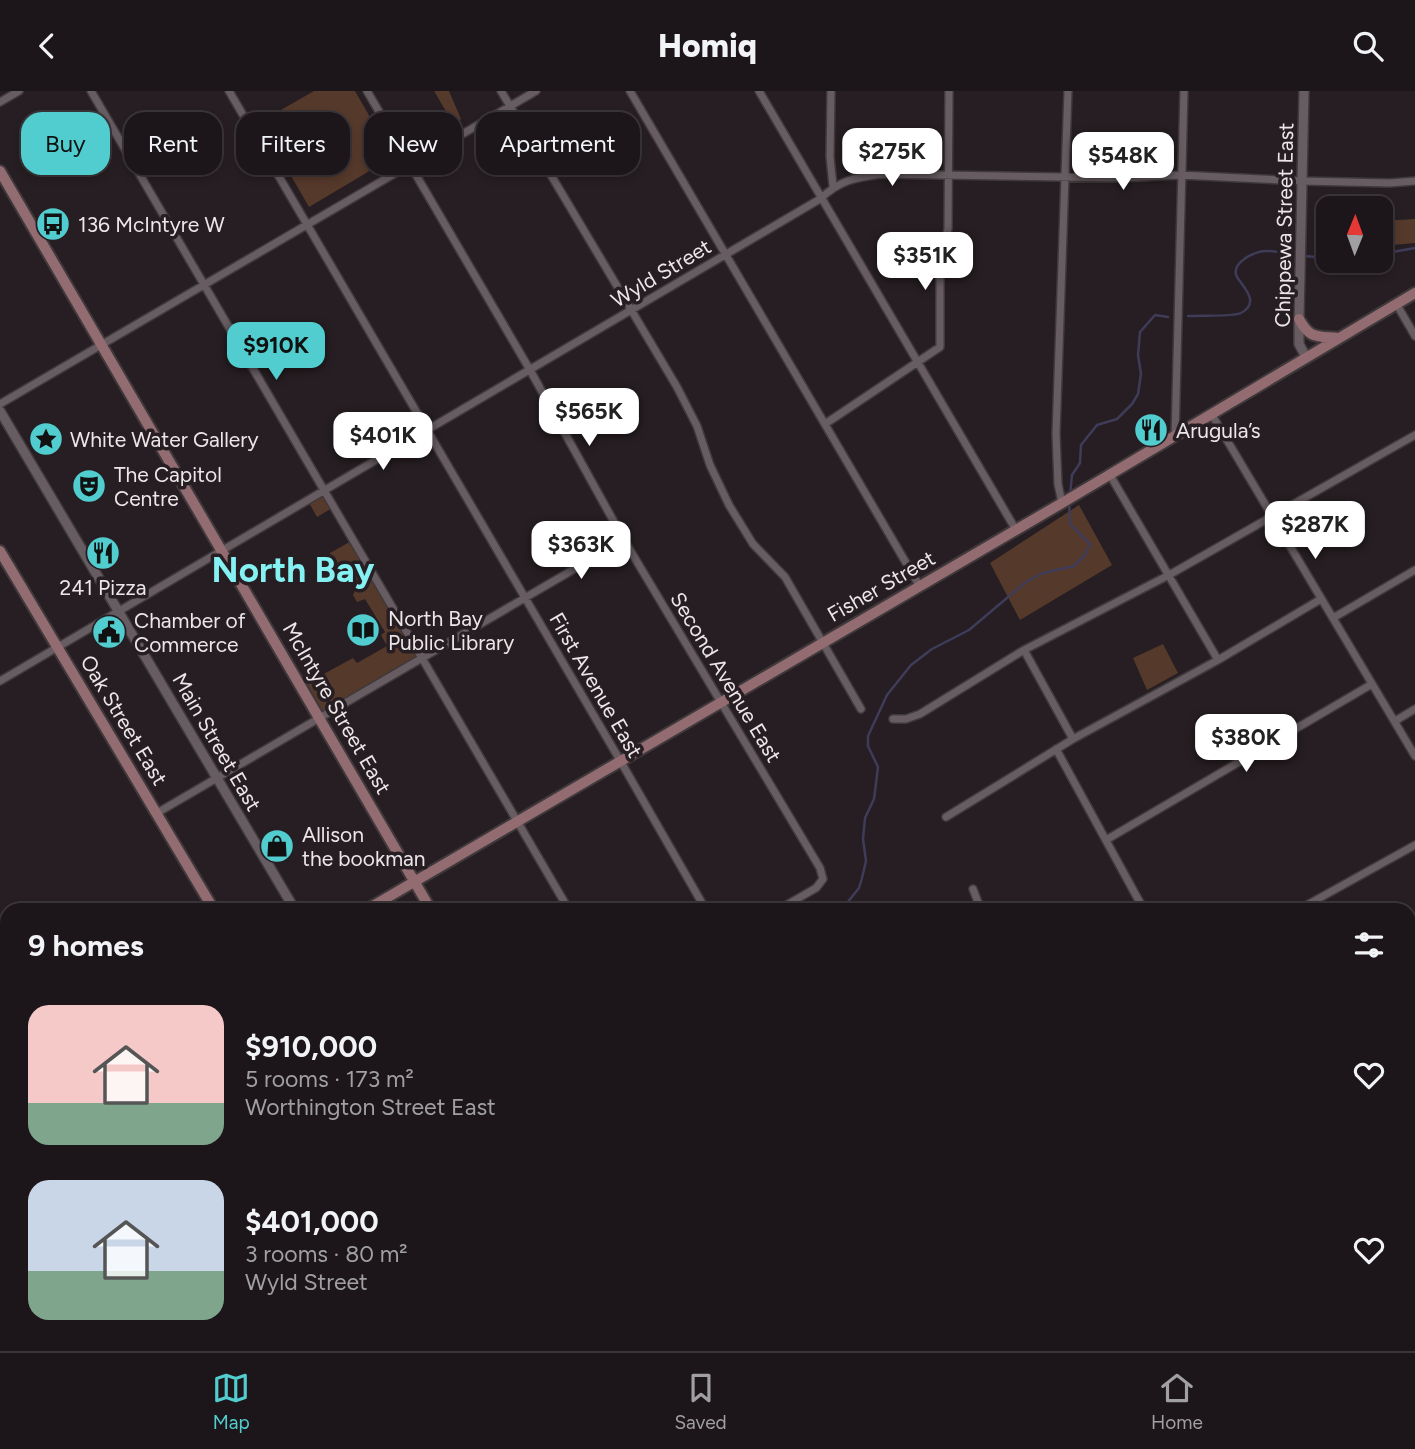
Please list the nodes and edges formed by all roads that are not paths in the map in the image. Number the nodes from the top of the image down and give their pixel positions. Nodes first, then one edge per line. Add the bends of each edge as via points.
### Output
1 (19, 91) edge
2 (91, 91) edge
3 (229, 91) edge
4 (367, 91) edge
5 (501, 91) edge
6 (536, 91) edge
7 (630, 91) edge
8 (759, 91) edge
9 (831, 91) edge
10 (949, 91) edge
11 (1068, 91) edge
12 (1184, 91) edge
13 (1304, 91) edge
14 (0, 102) edge
15 (510, 107) junction
16 (379, 112) edge
17 (462, 135) edge
18 (0, 171) edge
19 (948, 174) junction
20 (393, 175) edge
21 (416, 175) edge
22 (1066, 175) junction
23 (1180, 175) junction
24 (1302, 181) junction
25 (1415, 181) edge
26 (834, 186) junction
27 (820, 199) junction
28 (307, 225) junction
29 (726, 255) junction
30 (204, 286) junction
31 (1415, 293) edge
32 (1397, 305) junction
33 (630, 311) junction
34 (1299, 319) junction
35 (1415, 336) edge
36 (1338, 338) junction
37 (102, 345) junction
38 (1306, 357) junction
39 (920, 363) junction
40 (530, 370) junction
41 (0, 404) edge
42 (0, 411) edge
43 (1212, 415) junction
44 (825, 424) junction
45 (427, 429) junction
46 (1415, 435) edge
47 (1175, 436) junction
48 (1111, 475) junction
49 (325, 492) junction
50 (1065, 502) junction
51 (1272, 516) junction
52 (1016, 530) junction
53 (624, 540) junction
54 (0, 551) edge
55 (222, 551) junction
56 (1415, 570) edge
57 (1169, 575) junction
58 (919, 585) junction
59 (525, 598) junction
60 (1321, 599) junction
61 (120, 611) junction
62 (1333, 618) junction
63 (823, 642) junction
64 (58, 647) junction
65 (1024, 650) junction
66 (423, 658) junction
67 (1218, 660) junction
68 (0, 681) edge
69 (1372, 684) junction
70 (721, 702) junction
71 (860, 709) dead end
72 (1415, 709) edge
73 (320, 716) junction
74 (893, 719) dead end
75 (1395, 720) junction
76 (1073, 739) junction
77 (1056, 749) junction
78 (1415, 756) edge
79 (621, 762) junction
80 (218, 778) junction
81 (157, 813) junction
82 (946, 817) dead end
83 (517, 821) junction
84 (1106, 840) junction
85 (1415, 845) edge
86 (415, 881) junction
87 (973, 889) dead end
88 (210, 903) edge
89 (291, 903) edge
90 (378, 903) edge
91 (427, 903) edge
92 (565, 903) edge
93 (702, 903) edge
94 (790, 903) edge
95 (978, 903) edge
96 (1140, 903) edge
97 (1311, 903) edge

1 - 14 street
2 - 30 street
3 - 28 street, First Avenue East
4 - 16 street, Second Avenue East
5 - 15 street
6 - 15 street
7 - 29 street
8 - 27 street
9 - 26 street
10 - 19 street
11 - 22 street
12 - 23 street
13 - 24 street, Chippewa Street East
15 - 17 street
15 - 33 street
18 - 37 main road, McIntyre Street East
19 - 22 street, Wyld Street
19 - 26 street, Wyld Street via 881,174
19 - 39 street via 948,229 940,261 940,347
20 - 28 street
21 - 40 street, Second Avenue East
22 - 23 street, Wyld Street
22 - 50 street via 1056,434 1058,484
23 - 24 street, Wyld Street
23 - 47 street
24 - 25 street, Wyld Street
24 - 34 street, Chippewa Street East
26 - 27 street, Wyld Street
27 - 29 street, Wyld Street
27 - 39 street
28 - 30 street
28 - 45 street, First Avenue East
29 - 33 street, Wyld Street
29 - 44 street
30 - 37 street
30 - 49 street
31 - 32 main road, Fisher Street
32 - 35 street
32 - 36 main road, Fisher Street
33 - 40 street, Wyld Street
33 - 63 street via 697,426 729,505 753,544 785,577
34 - 36 main road via 1312,336
34 - 38 street, Chippewa Street East via 1299,344
36 - 38 main road, Fisher Street
37 - 41 street
37 - 55 main road, McIntyre Street East
38 - 43 main road, Fisher Street
39 - 44 street
39 - 52 street
40 - 45 street, Wyld Street
40 - 53 street, Second Avenue East
42 - 61 street, Main Street East
43 - 47 main road, Fisher Street
43 - 51 street
44 - 58 street
45 - 49 street, Wyld Street
45 - 59 street, First Avenue East
46 - 51 street
47 - 48 main road, Fisher Street
48 - 50 main road, Fisher Street
48 - 57 street
49 - 55 street, Wyld Street
49 - 66 street
50 - 52 main road, Fisher Street
51 - 57 street
51 - 60 street
52 - 58 main road, Fisher Street
53 - 59 street
53 - 70 street, Second Avenue East
54 - 64 main road, Oak Street East
55 - 61 street, Wyld Street
55 - 73 main road, McIntyre Street East
56 - 62 street
57 - 65 street
57 - 67 street
58 - 63 main road, Fisher Street
59 - 66 street
59 - 79 street, First Avenue East
60 - 62 street
60 - 67 street
61 - 64 street, Wyld Street
61 - 80 street, Main Street East
62 - 69 street
63 - 70 main road, Fisher Street
63 - 71 street
64 - 68 street, Wyld Street
64 - 81 main road, Oak Street East
65 - 74 street via 920,714
65 - 76 street
66 - 73 street
66 - 83 street
67 - 76 street
69 - 75 street
69 - 84 street
70 - 79 main road, Fisher Street
70 - 94 street, Second Avenue East via 820,868 823,879 816,888
72 - 75 street
73 - 80 street
73 - 86 main road, McIntyre Street East
75 - 78 street
76 - 77 street
77 - 82 street
77 - 84 street
79 - 83 main road, Fisher Street
79 - 93 street, First Avenue East
80 - 81 street
80 - 89 street, Main Street East
81 - 88 main road, Oak Street East
83 - 86 main road, Fisher Street
83 - 92 street
84 - 96 street
85 - 97 street
86 - 90 main road, Fisher Street
86 - 91 main road, McIntyre Street East
87 - 95 street

